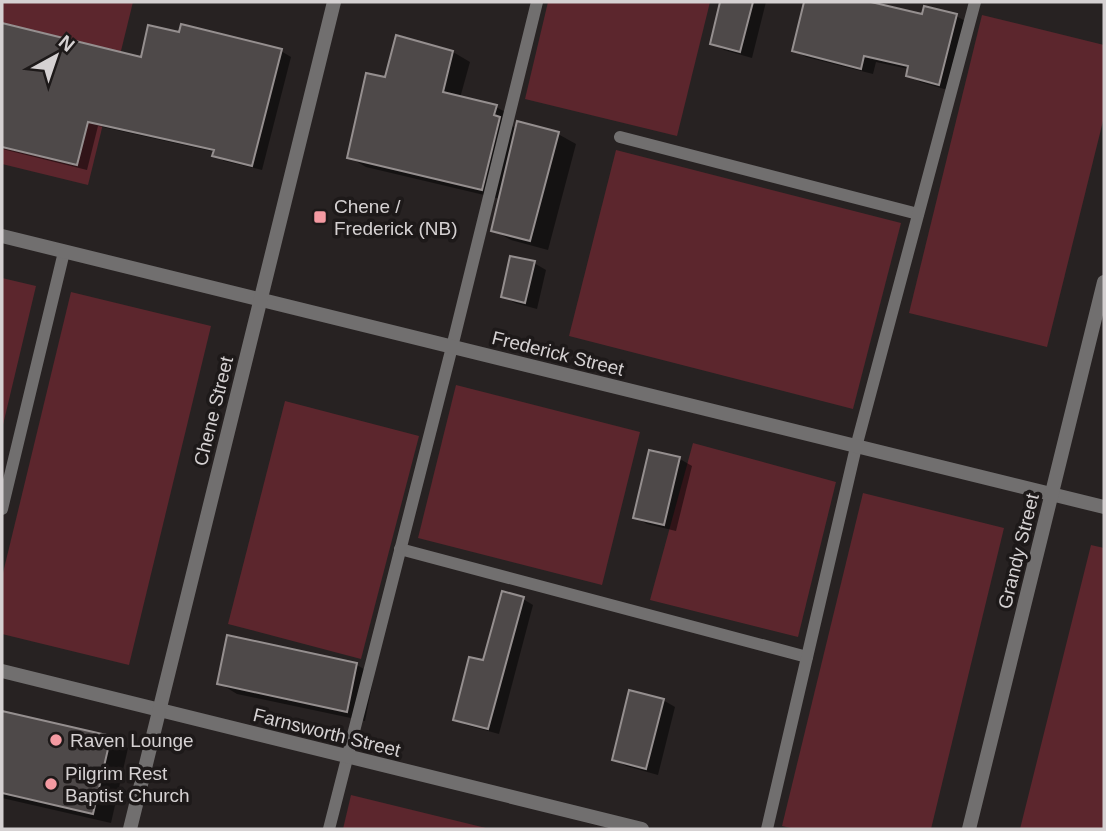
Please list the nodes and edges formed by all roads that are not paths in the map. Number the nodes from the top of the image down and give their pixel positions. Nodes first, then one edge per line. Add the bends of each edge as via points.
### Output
1 (334, 2) edge
2 (537, 2) edge
3 (975, 2) edge
4 (620, 137) dead end
5 (918, 214) junction
6 (2, 236) edge
7 (64, 252) junction
8 (1104, 282) edge
9 (260, 300) junction
10 (452, 347) junction
11 (856, 447) junction
12 (7, 463) edge
13 (1052, 495) junction
14 (1104, 508) edge
15 (2, 509) edge
16 (400, 550) junction
17 (807, 657) junction
18 (2, 671) edge
19 (159, 710) junction
20 (347, 757) junction
21 (130, 829) edge
22 (329, 829) edge
23 (642, 829) edge
24 (767, 829) edge
25 (970, 829) edge

1 - 9 street, Chene Street
2 - 10 lane
3 - 5 lane
4 - 5 lane
5 - 11 lane
6 - 7 street, Frederick Street
7 - 9 street, Frederick Street
7 - 12 lane
8 - 13 street, Grandy Street
9 - 10 street, Frederick Street
9 - 19 street, Chene Street
10 - 11 street, Frederick Street
10 - 16 lane
11 - 13 street, Frederick Street
11 - 17 lane
12 - 15 lane
13 - 14 street, Frederick Street
13 - 25 street, Grandy Street
16 - 17 lane
16 - 20 lane
17 - 24 lane
18 - 19 street, Farnsworth Street
19 - 20 street, Farnsworth Street
19 - 21 street, Chene Street
20 - 22 lane
20 - 23 street, Farnsworth Street

